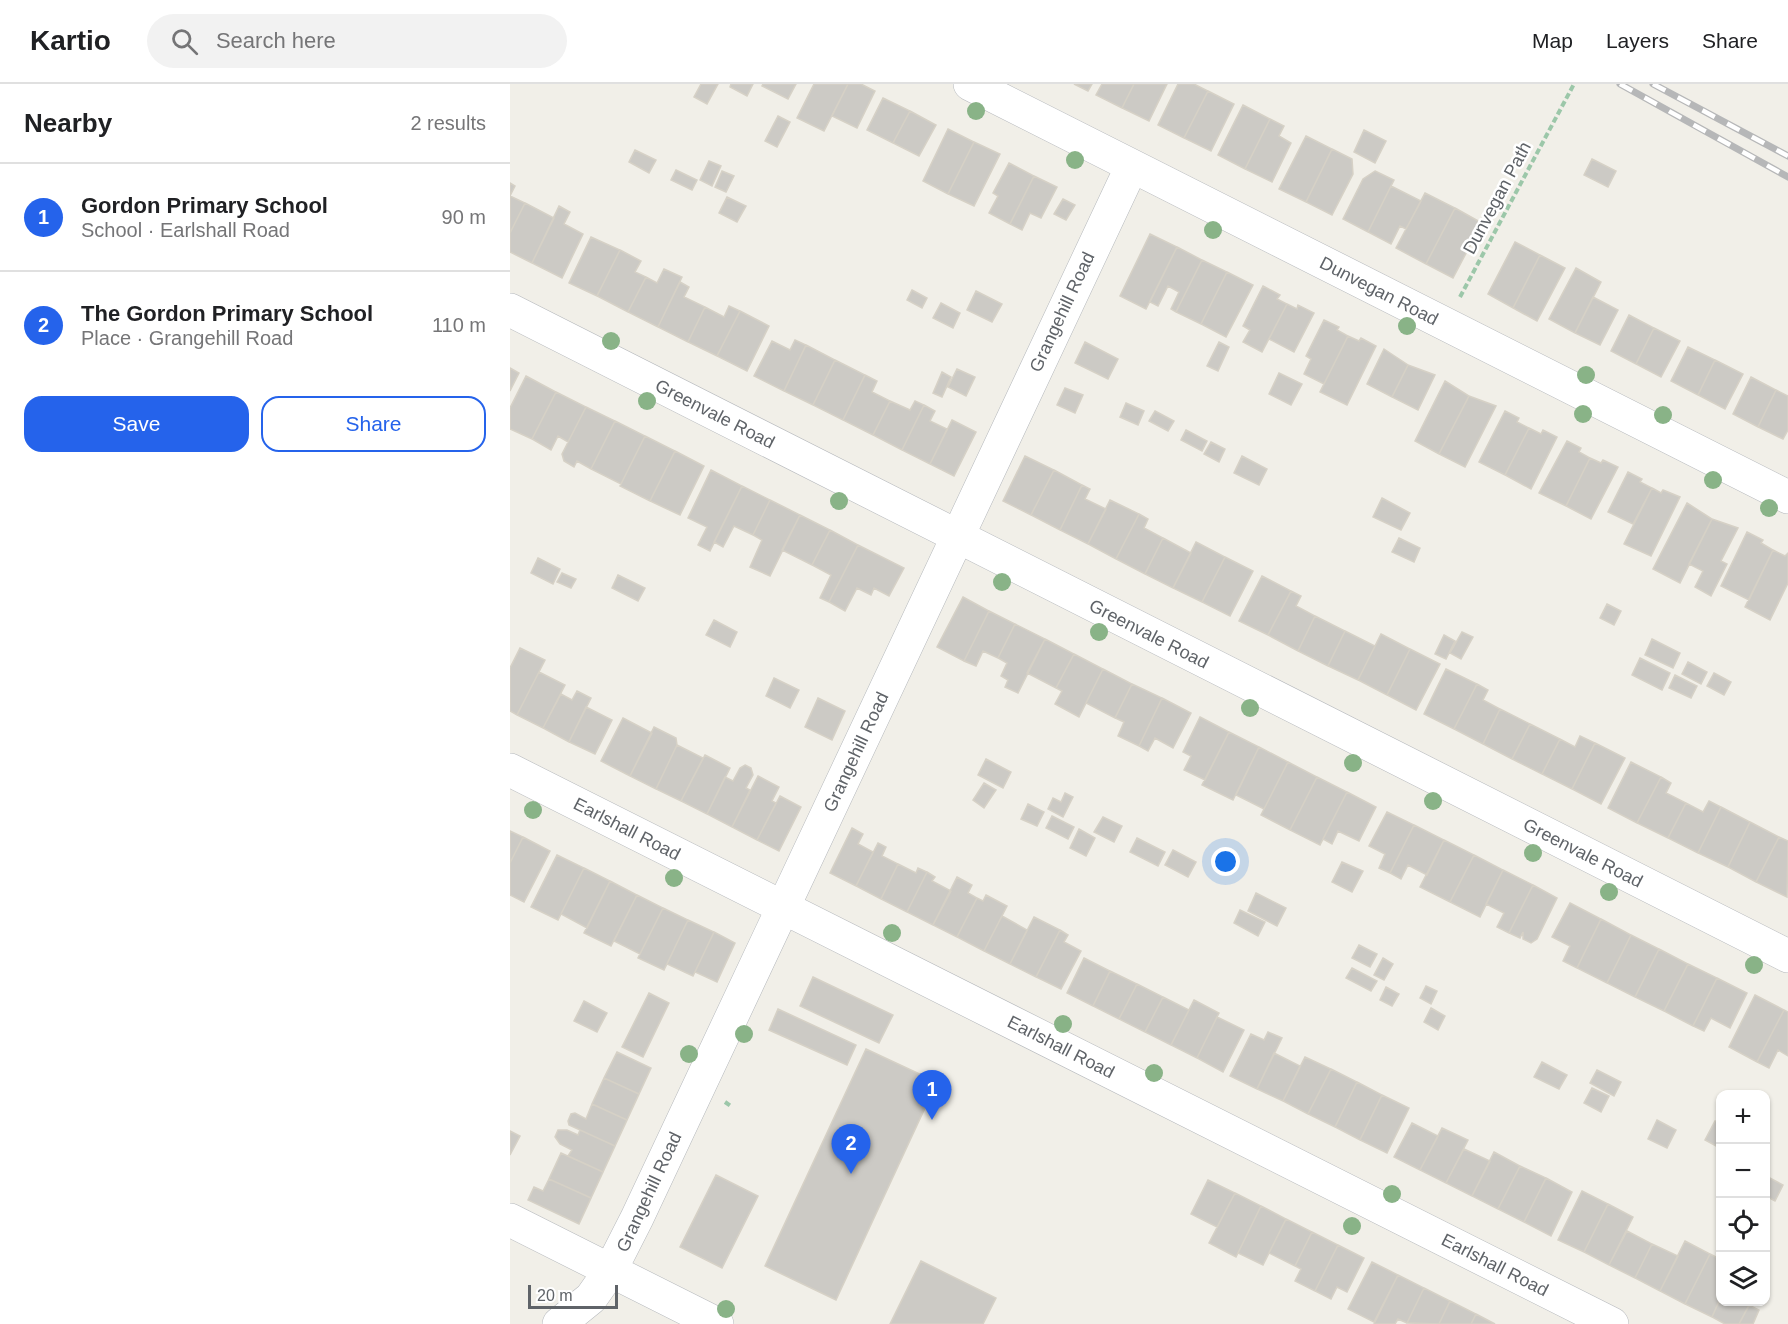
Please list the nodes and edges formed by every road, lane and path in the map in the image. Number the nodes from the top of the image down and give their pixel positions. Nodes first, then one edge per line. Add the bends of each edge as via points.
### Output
1 (970, 84) edge
2 (1574, 84) edge
3 (1132, 166) junction
4 (510, 310) edge
5 (1445, 324) junction
6 (1788, 497) edge
7 (956, 537) junction
8 (510, 770) edge
9 (783, 908) junction
10 (1788, 957) edge
11 (510, 1220) edge
12 (610, 1271) junction
13 (558, 1324) edge
14 (717, 1324) edge
15 (1611, 1324) edge

1 - 3 street, Dunvegan Road
2 - 5 path, Dunvegan Path
3 - 5 street, Dunvegan Road
3 - 7 street, Grangehill Road
4 - 7 street, Greenvale Road
5 - 6 street, Dunvegan Road
7 - 9 street, Grangehill Road
7 - 10 street, Greenvale Road
8 - 9 street, Earlshall Road
9 - 12 street, Grangehill Road
9 - 15 street, Earlshall Road
11 - 12 street
12 - 13 street, Grangehill Road via 591,1298
12 - 14 street

